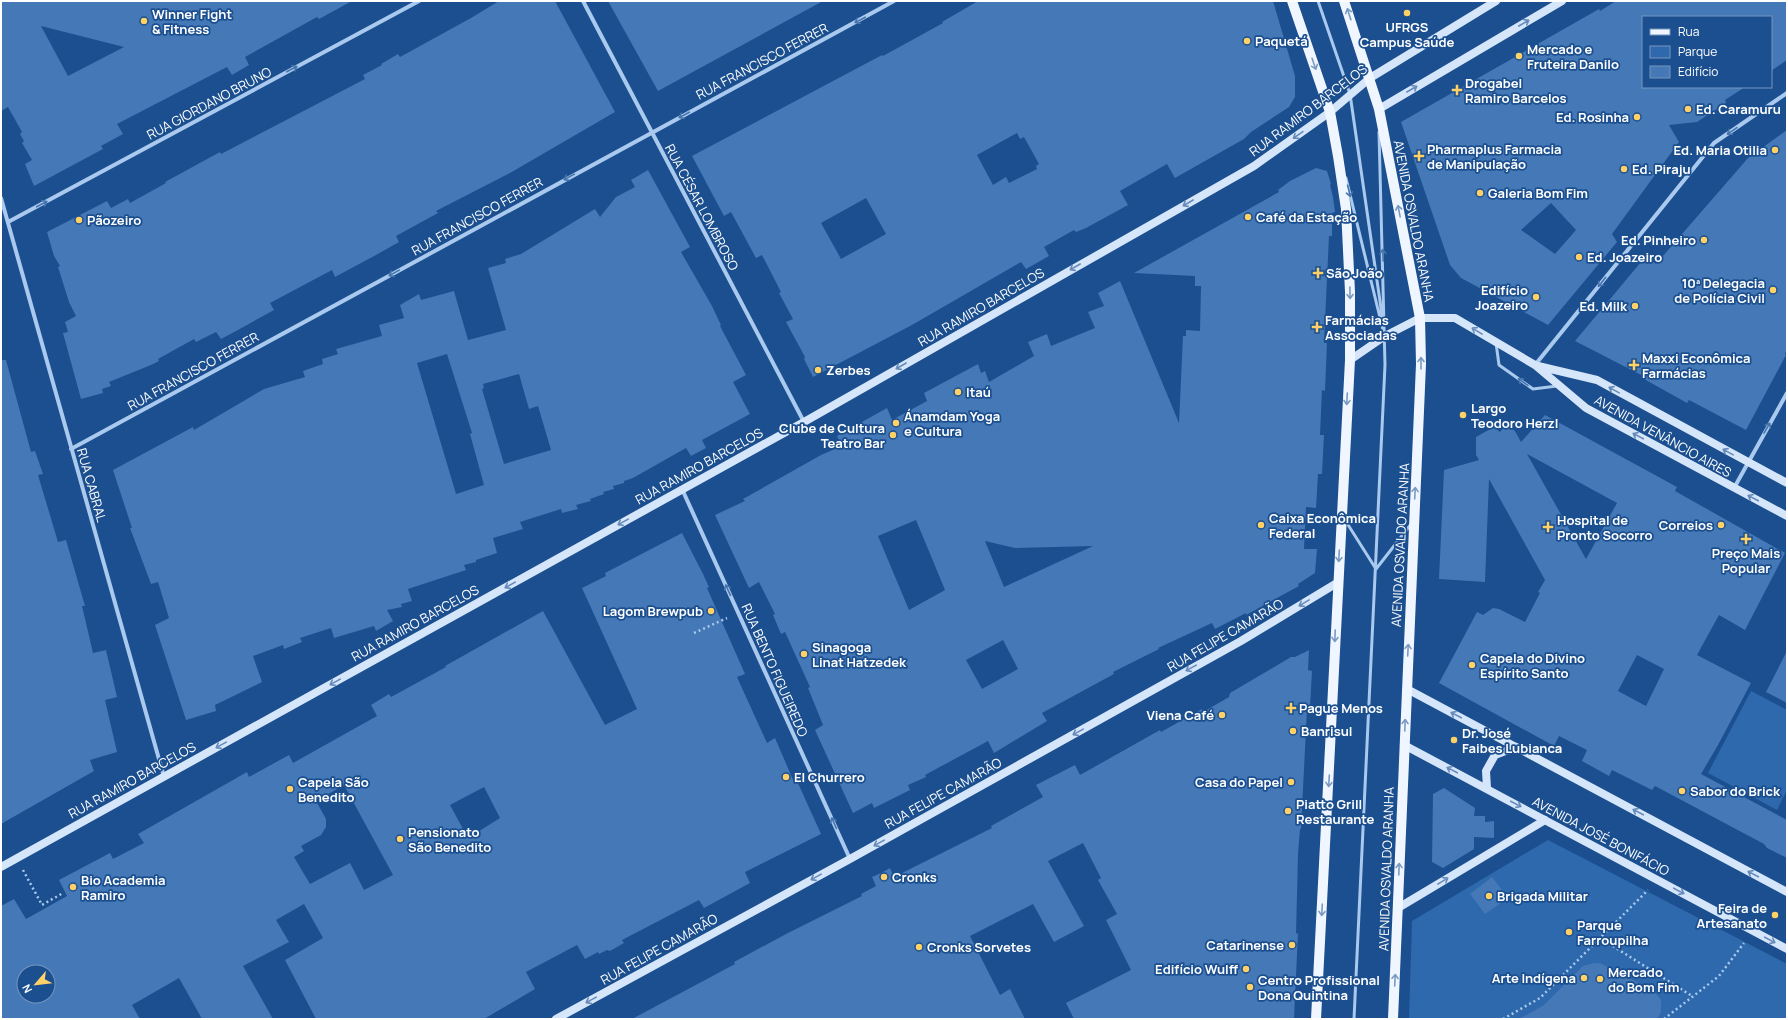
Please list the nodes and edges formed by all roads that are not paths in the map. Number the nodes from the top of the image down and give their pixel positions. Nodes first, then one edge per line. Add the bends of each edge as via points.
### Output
1 (419, 1) edge
2 (583, 1) edge
3 (894, 1) edge
4 (1292, 1) edge
5 (1318, 1) edge
6 (1344, 1) edge
7 (1496, 1) edge
8 (1562, 1) edge
9 (1370, 78) junction
10 (1787, 92) edge
11 (1350, 94) junction
12 (1378, 109) junction
13 (1330, 112) junction
14 (652, 132) junction
15 (1, 198) edge
16 (8, 222) junction
17 (1420, 318) junction
18 (1385, 336) junction
19 (1496, 342) junction
20 (1350, 360) junction
21 (1535, 365) junction
22 (1559, 386) junction
23 (1787, 393) edge
24 (804, 422) junction
25 (71, 449) junction
26 (1747, 462) junction
27 (1787, 484) edge
28 (1733, 488) junction
29 (682, 489) junction
30 (1787, 516) edge
31 (1341, 517) junction
32 (1414, 520) junction
33 (1376, 569) junction
34 (1337, 583) junction
35 (1407, 689) junction
36 (1404, 745) junction
37 (1516, 746) junction
38 (164, 777) junction
39 (1487, 788) junction
40 (1545, 820) junction
41 (850, 859) junction
42 (1, 867) edge
43 (1787, 892) edge
44 (1398, 908) junction
45 (1787, 949) edge
46 (556, 1019) edge
47 (1316, 1019) edge
48 (1354, 1019) edge
49 (1393, 1019) edge

16 -> 1 street, RUA GIORDANO BRUNO
2 - 14 street, RUA CÉSAR LOMBROSO
3 -> 14 street, RUA FRANCISCO FERRER
4 -> 13 main road
5 - 11 lane
9 -> 6 main road, AVENIDA OSVALDO ARANHA
7 - 9 street, RUA RAMIRO BARCELOS
12 -> 8 street
9 - 11 street, RUA RAMIRO BARCELOS
9 - 12 main road, AVENIDA OSVALDO ARANHA
10 -> 21 street via 1714,143
11 - 13 street, RUA RAMIRO BARCELOS
11 - 18 lane
17 -> 12 main road, AVENIDA OSVALDO ARANHA
18 -> 12 lane
13 -> 18 lane
13 -> 20 main road via 1346,209
13 -> 24 street, RUA RAMIRO BARCELOS via 1254,166
14 - 24 street, RUA CÉSAR LOMBROSO
14 -> 25 street, RUA FRANCISCO FERRER
15 - 16 street, RUA CABRAL
16 - 25 street, RUA CABRAL
17 - 18 street, AVENIDA VENÂNCIO AIRES
19 -> 17 street, AVENIDA VENÂNCIO AIRES via 1455,318
32 -> 17 main road, AVENIDA OSVALDO ARANHA via 1421,364
18 - 20 street, AVENIDA VENÂNCIO AIRES
18 - 33 lane
19 - 21 street, AVENIDA VENÂNCIO AIRES
22 -> 19 lane via 1533,389 1499,365
20 -> 31 main road
21 - 22 street, AVENIDA VENÂNCIO AIRES
26 -> 21 street, AVENIDA VENÂNCIO AIRES via 1597,380
28 -> 22 street, AVENIDA VENÂNCIO AIRES via 1586,408
26 -> 23 street
24 - 29 street, RUA RAMIRO BARCELOS
25 - 38 street, RUA CABRAL
26 - 27 street, AVENIDA VENÂNCIO AIRES
26 - 28 street
30 -> 28 street, AVENIDA VENÂNCIO AIRES
29 -> 38 street, RUA RAMIRO BARCELOS
41 -> 29 street, RUA BENTO FIGUEIREDO
31 - 33 lane
31 -> 34 main road
32 - 33 lane
35 -> 32 main road, AVENIDA OSVALDO ARANHA
33 - 48 lane
34 -> 41 street, RUA FELIPE CAMARÃO via 1234,645
34 -> 47 main road
36 -> 35 main road, AVENIDA OSVALDO ARANHA
37 -> 35 street
39 -> 36 street, AVENIDA JOSÉ BONIFÁCIO
44 -> 36 main road, AVENIDA OSVALDO ARANHA
37 - 39 street via 1495,755 1486,771
43 -> 37 street
38 - 42 street, RUA RAMIRO BARCELOS
39 -> 40 street, AVENIDA JOSÉ BONIFÁCIO
44 -> 40 street
40 -> 45 street, AVENIDA JOSÉ BONIFÁCIO
41 -> 46 street, RUA FELIPE CAMARÃO
49 -> 44 main road, AVENIDA OSVALDO ARANHA

